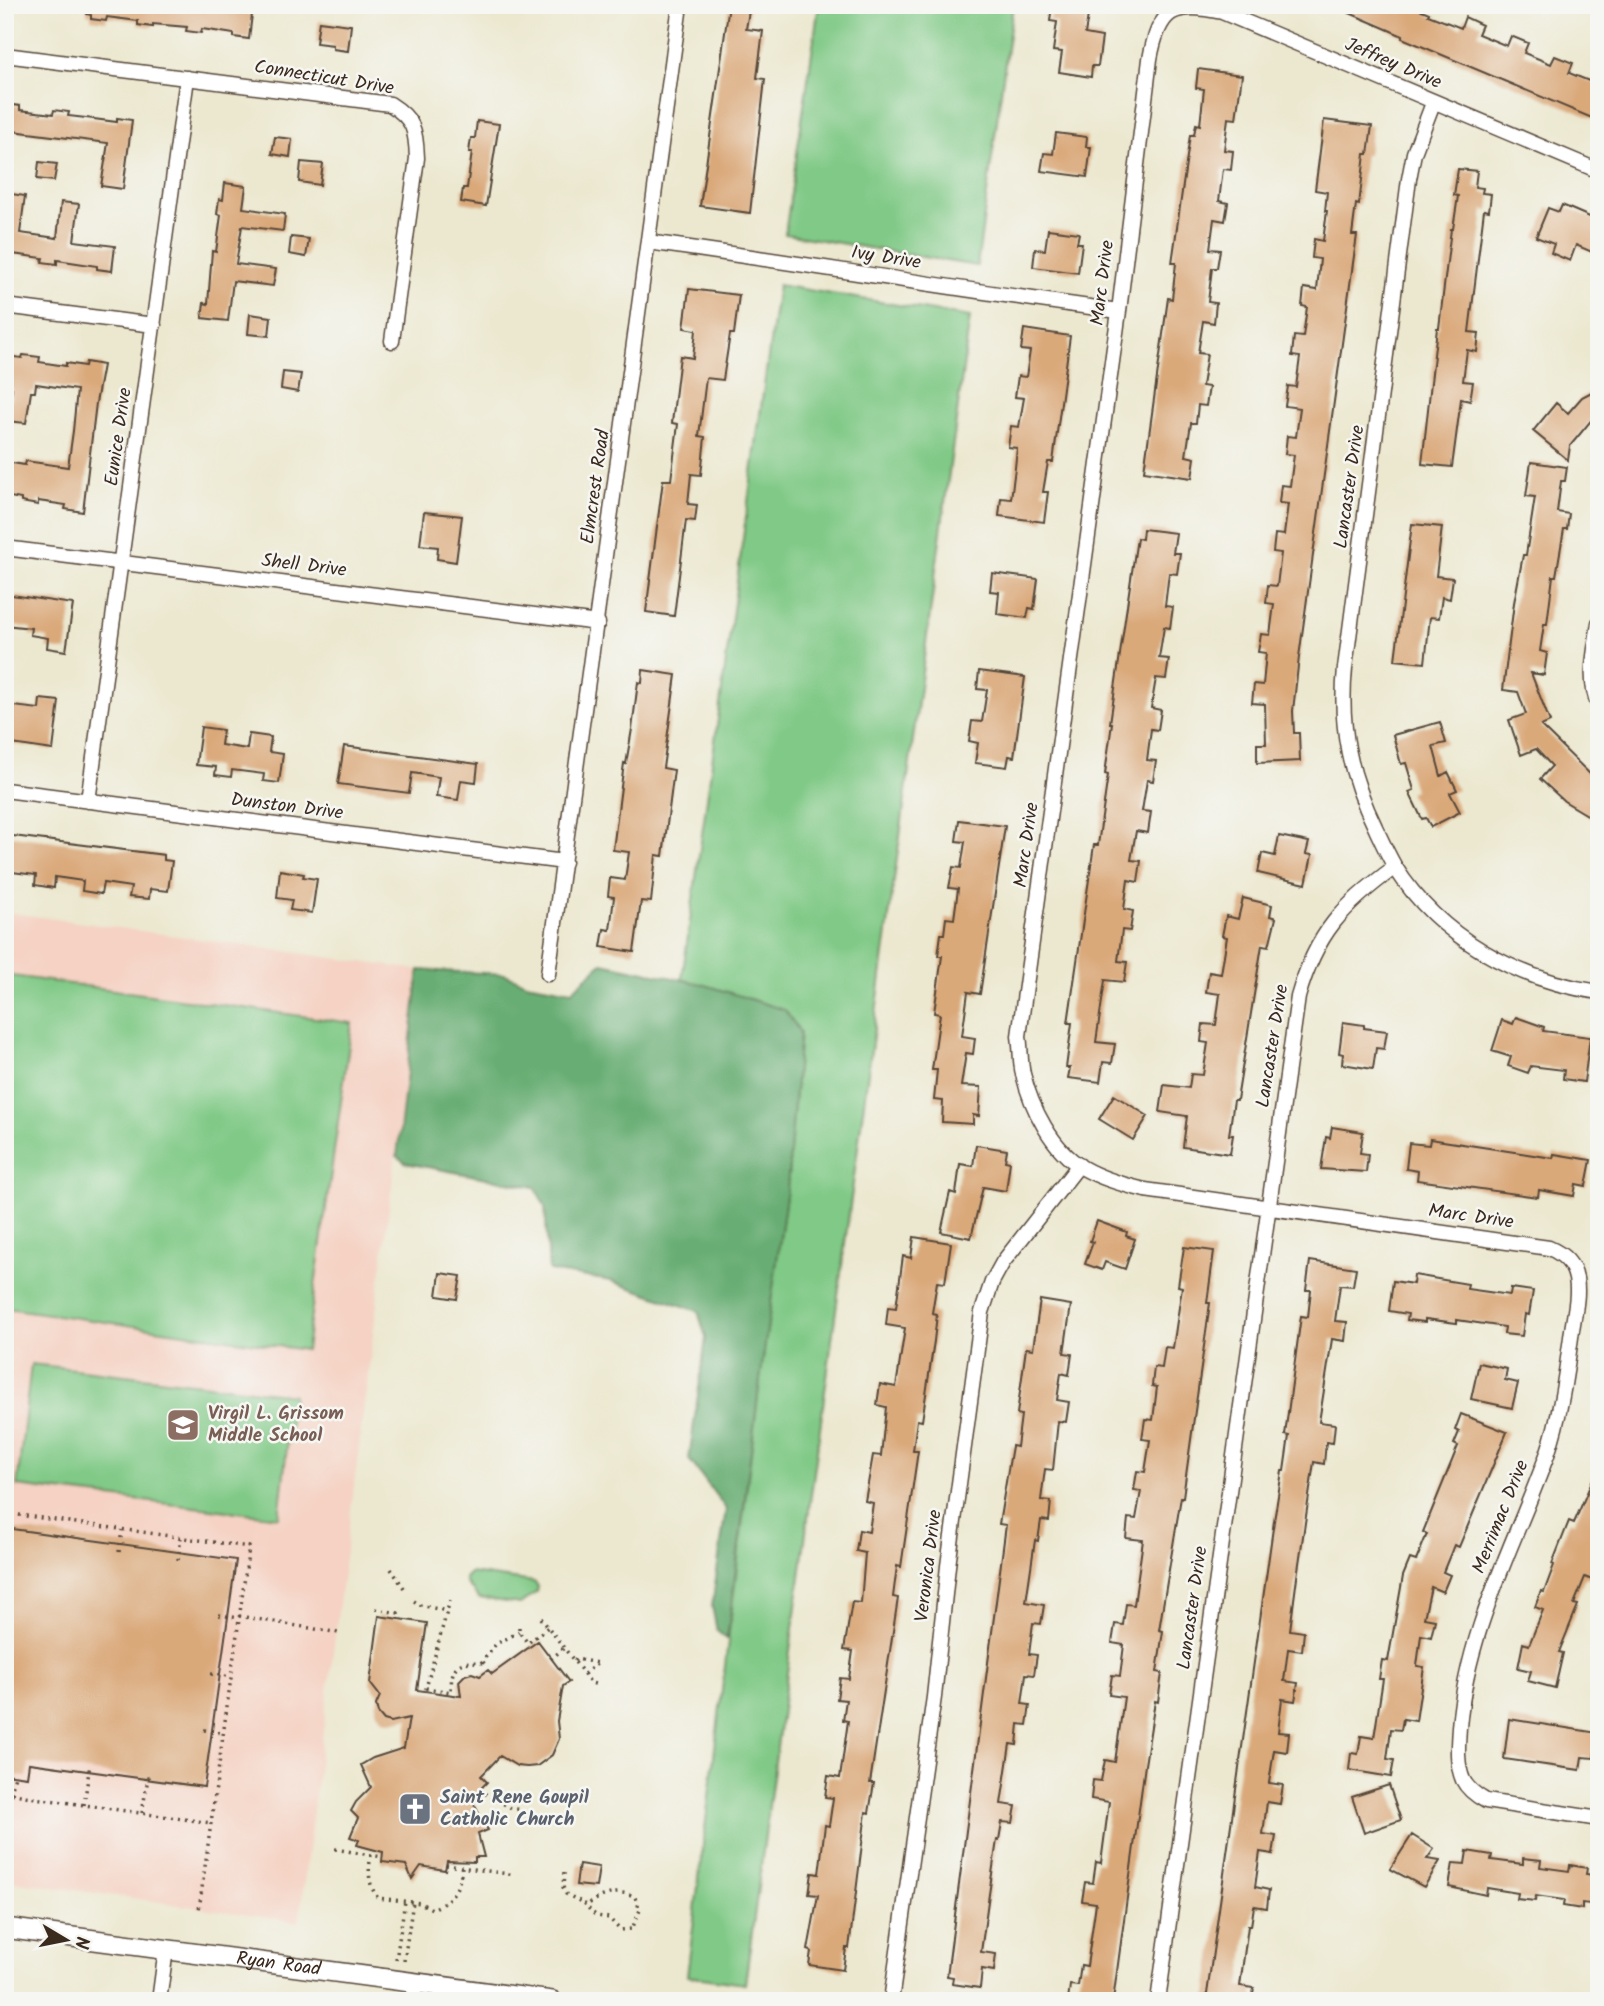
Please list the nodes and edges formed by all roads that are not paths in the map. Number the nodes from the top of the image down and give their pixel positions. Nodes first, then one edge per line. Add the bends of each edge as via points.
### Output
1 (680, 5) edge
2 (1170, 12) joint
3 (5, 55) edge
4 (187, 78) junction
5 (1433, 103) junction
6 (1599, 171) edge
7 (648, 242) junction
8 (5, 306) edge
9 (1119, 311) junction
10 (154, 325) junction
11 (392, 341) dead end
12 (5, 548) edge
13 (121, 563) junction
14 (598, 623) junction
15 (1599, 623) edge
16 (1599, 706) edge
17 (5, 790) edge
18 (88, 801) junction
19 (564, 862) junction
20 (1395, 867) junction
21 (548, 974) dead end
22 (1599, 992) edge
23 (1079, 1166) junction
24 (1269, 1207) junction
25 (1573, 1266) joint
26 (1599, 1819) edge
27 (5, 1928) edge
28 (166, 1949) junction
29 (414, 1991) edge
30 (159, 2001) edge
31 (552, 2001) edge
32 (891, 2001) edge
33 (1158, 2001) edge

1 - 7 street, Elmcrest Road
2 - 5 street, Jeffrey Drive via 1187,7 1222,12
2 - 9 street, Marc Drive via 1160,22 1150,59
3 - 4 street, Connecticut Drive
4 - 10 street, Eunice Drive
4 - 11 street, Connecticut Drive via 390,104 405,113 416,137 417,158
5 - 6 street, Jeffrey Drive
5 - 20 street, Lancaster Drive via 1409,179 1343,690 1343,720 1359,794
7 - 9 street, Ivy Drive
7 - 14 street, Elmcrest Road
8 - 10 street
9 - 23 street, Marc Drive via 1019,1036 1033,1104 1047,1130
10 - 13 street, Eunice Drive
12 - 13 street, Shell Drive
13 - 14 street, Shell Drive
13 - 18 street, Eunice Drive
14 - 19 street, Elmcrest Road
15 - 16 street via 1592,681
17 - 18 street, Dunston Drive
18 - 19 street, Dunston Drive
19 - 21 street, Elmcrest Road
20 - 22 street via 1440,919 1471,945 1530,975
20 - 24 street, Lancaster Drive via 1344,908 1307,968 1296,1006
23 - 24 street, Marc Drive via 1145,1190
23 - 32 street, Veronica Drive via 1003,1262 982,1312
24 - 25 street, Marc Drive via 1549,1248
24 - 33 street, Lancaster Drive
25 - 26 street, Merrimac Drive via 1577,1293 1557,1422 1475,1639 1458,1748 1464,1782 1486,1801
27 - 28 main road, Ryan Road
28 - 29 main road, Ryan Road
28 - 30 street
29 - 31 main road, Ryan Road

